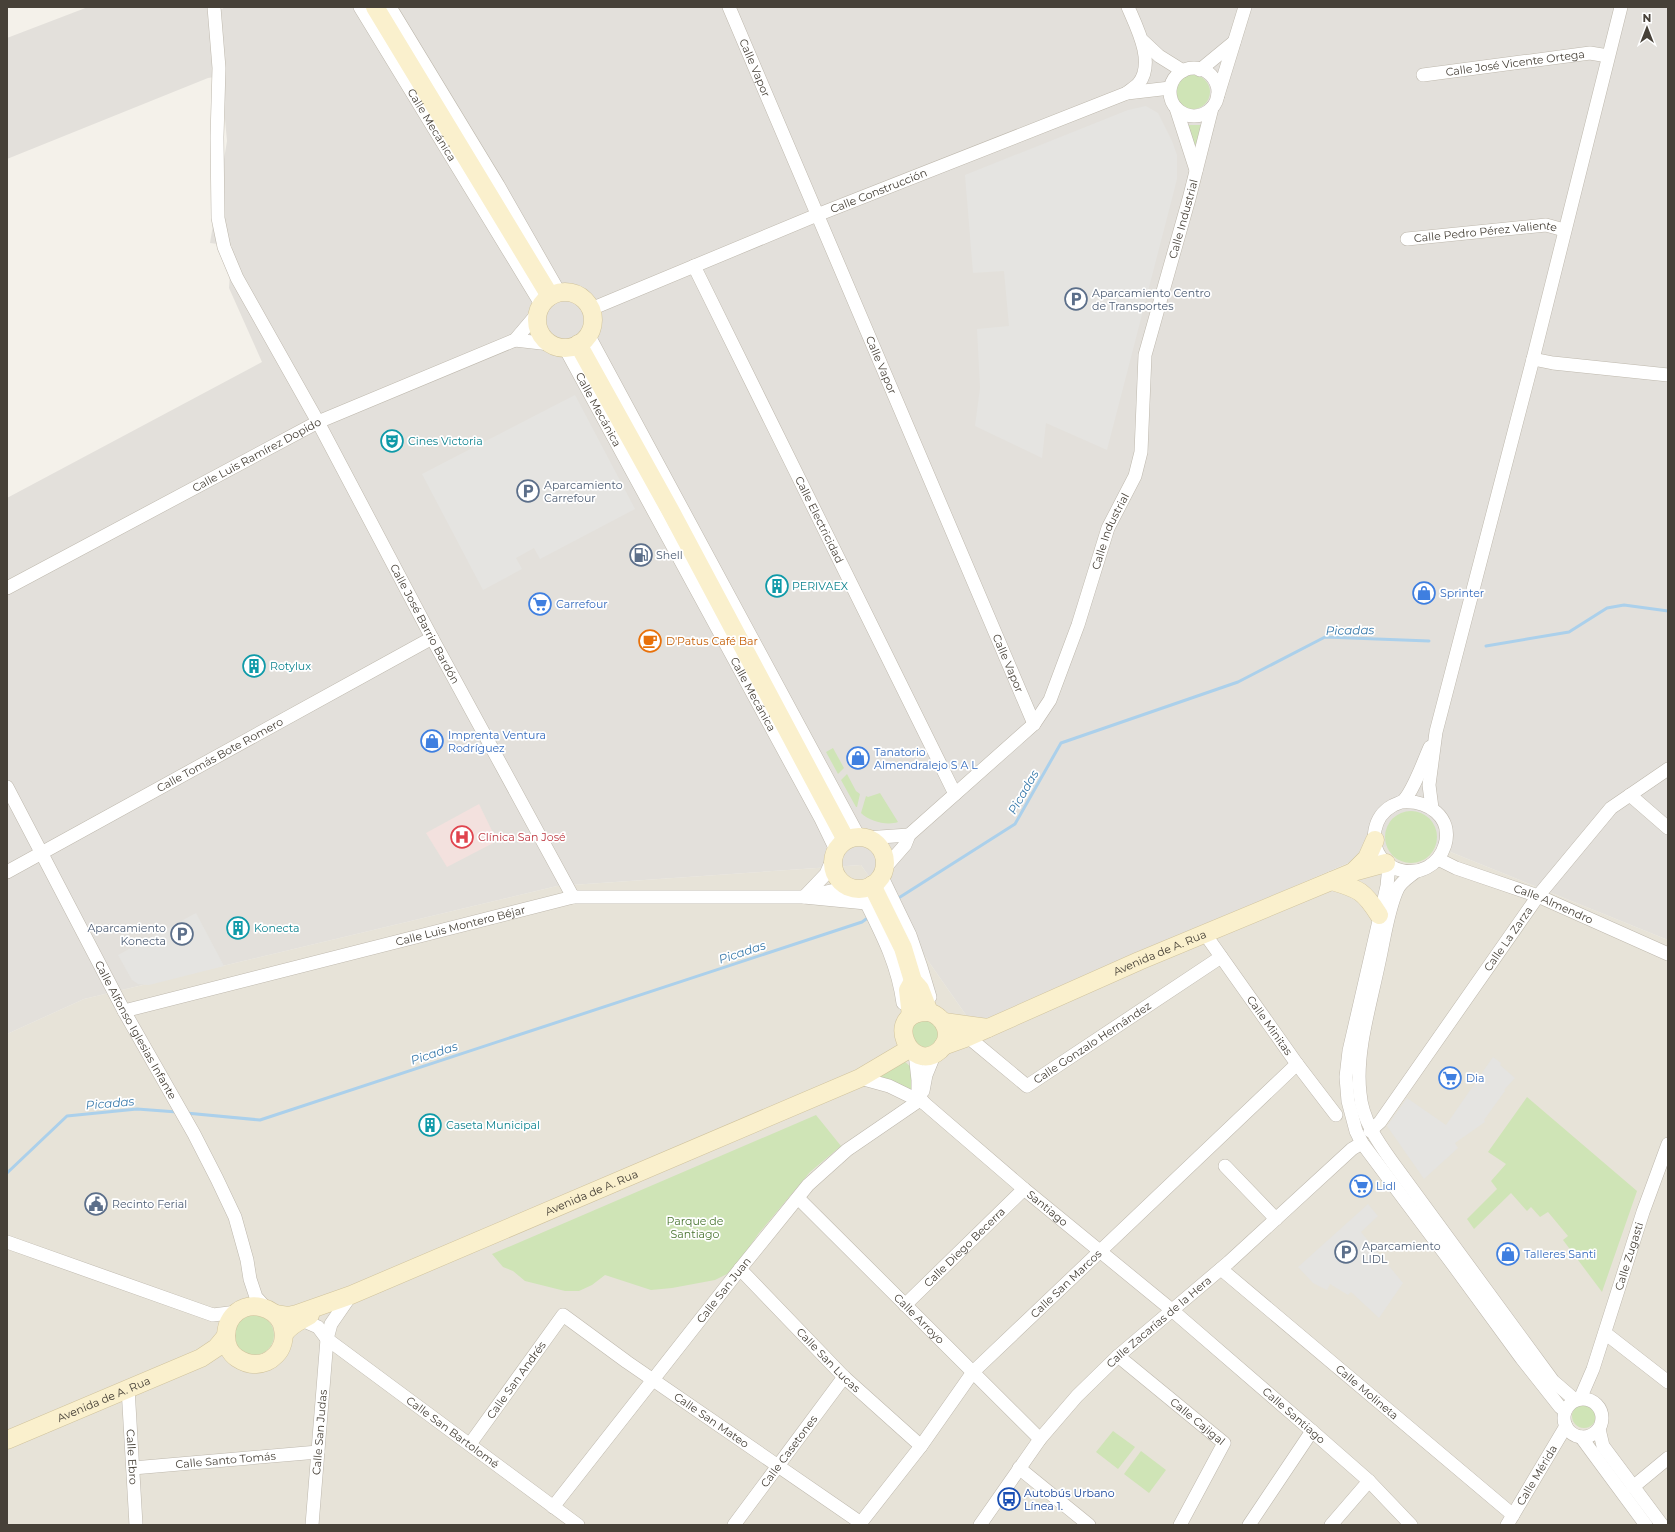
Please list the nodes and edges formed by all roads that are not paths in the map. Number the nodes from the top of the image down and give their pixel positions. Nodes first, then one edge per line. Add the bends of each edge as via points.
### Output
1 (214, 7) edge
2 (360, 7) edge
3 (375, 7) edge
4 (390, 7) edge
5 (729, 7) edge
6 (1128, 7) edge
7 (1245, 7) edge
8 (1621, 7) edge
9 (1236, 40) junction
10 (1143, 41) junction
11 (1608, 56) junction
12 (1200, 70) junction
13 (1183, 71) junction
14 (1423, 75) dead end
15 (1170, 88) junction
16 (1127, 93) junction
17 (1214, 102) junction
18 (1176, 108) junction
19 (1196, 170) junction
20 (817, 215) junction
21 (1564, 230) junction
22 (1407, 239) dead end
23 (694, 266) junction
24 (547, 301) junction
25 (591, 308) junction
26 (515, 340) junction
27 (570, 343) junction
28 (1533, 359) junction
29 (1668, 374) edge
30 (318, 422) junction
31 (7, 588) edge
32 (432, 638) junction
33 (1034, 724) junction
34 (1436, 732) junction
35 (1668, 769) edge
36 (7, 788) edge
37 (955, 794) junction
38 (1630, 795) junction
39 (1402, 802) junction
40 (1432, 808) junction
41 (1668, 828) edge
42 (909, 835) junction
43 (1375, 840) junction
44 (848, 844) junction
45 (42, 853) junction
46 (1438, 859) junction
47 (1387, 864) junction
48 (7, 872) edge
49 (1353, 872) junction
50 (1415, 872) junction
51 (1332, 881) junction
52 (876, 896) junction
53 (1538, 896) junction
54 (573, 897) junction
55 (804, 897) junction
56 (1380, 916) junction
57 (1205, 934) junction
58 (1668, 954) edge
59 (1221, 956) junction
60 (913, 981) junction
61 (124, 1011) junction
62 (936, 1016) junction
63 (906, 1023) junction
64 (988, 1028) junction
65 (968, 1037) junction
66 (939, 1050) junction
67 (912, 1051) junction
68 (1297, 1064) junction
69 (860, 1078) junction
70 (922, 1101) junction
71 (1336, 1115) dead end
72 (1370, 1131) junction
73 (1362, 1143) junction
74 (1668, 1144) edge
75 (1225, 1166) dead end
76 (1024, 1189) junction
77 (798, 1198) junction
78 (1276, 1219) junction
79 (7, 1242) edge
80 (1100, 1250) junction
81 (740, 1268) junction
82 (1221, 1269) junction
83 (250, 1279) junction
84 (351, 1295) junction
85 (905, 1304) junction
86 (324, 1306) junction
87 (241, 1310) junction
88 (270, 1311) junction
89 (1173, 1311) junction
90 (213, 1315) junction
91 (563, 1315) joint
92 (302, 1320) junction
93 (331, 1324) junction
94 (226, 1333) junction
95 (284, 1334) junction
96 (1605, 1334) junction
97 (327, 1339) junction
98 (235, 1356) junction
99 (1118, 1356) junction
100 (201, 1358) junction
101 (1593, 1369) junction
102 (973, 1372) junction
103 (844, 1377) junction
104 (652, 1380) junction
105 (1668, 1382) edge
106 (128, 1388) junction
107 (1578, 1400) junction
108 (1595, 1403) junction
109 (1565, 1411) junction
110 (1566, 1426) junction
111 (1599, 1429) junction
112 (1312, 1431) junction
113 (1581, 1437) junction
114 (1040, 1439) junction
115 (7, 1440) edge
116 (470, 1444) junction
117 (921, 1446) junction
118 (318, 1452) junction
119 (1668, 1458) edge
120 (777, 1465) junction
121 (133, 1468) junction
122 (1019, 1468) junction
123 (1369, 1481) junction
124 (1633, 1487) junction
125 (553, 1507) junction
126 (1076, 1520) edge
127 (1510, 1520) edge
128 (860, 1524) edge
129 (136, 1525) edge
130 (312, 1525) edge
131 (578, 1525) edge
132 (734, 1525) edge
133 (980, 1525) edge
134 (1089, 1525) edge
135 (1180, 1525) edge
136 (1250, 1525) edge
137 (1331, 1525) edge
138 (1411, 1525) edge
139 (1646, 1525) edge
140 (1662, 1525) edge

1 - 30 street, Calle José Barrio Bardón via 219,68 218,218 224,247 237,278
2 - 24 street, Calle Mecánica
3 - 24 street
4 - 24 street via 498,185
5 - 20 street, Calle Vapor
6 - 10 street
7 - 9 street, Calle Industrial
8 - 11 street
9 - 12 street
9 - 17 street, Calle Industrial
10 - 13 street via 1159,56
10 - 16 street via 1145,67 1139,82
11 - 14 street, Calle José Vicente Ortega via 1590,53
11 - 21 street
12 - 13 street
12 - 17 street via 1212,77 1215,83
13 - 15 street via 1177,75
15 - 16 street, Calle Construcción
15 - 18 street via 1170,96
16 - 20 street, Calle Construcción
17 - 18 street via 1206,113 1198,116 1190,116
17 - 19 street, Calle Industrial
18 - 19 street, Calle Industrial
19 - 33 street, Calle Industrial via 1145,355 1141,452 1135,476 1108,528 1078,625 1050,700
20 - 23 street, Calle Construcción
20 - 33 street, Calle Vapor
21 - 22 street, Calle Pedro Pérez Valiente via 1546,225
21 - 28 street
23 - 25 street, Calle Construcción
23 - 37 street, Calle Electricidad
24 - 25 street via 569,292 579,295
24 - 26 street, Calle Luis Ramírez Dopido
24 - 27 street via 535,321 543,339
25 - 27 street via 592,329
26 - 27 street, Calle Luis Ramírez Dopido
26 - 30 street, Calle Luis Ramírez Dopido
27 - 44 street via 669,508
28 - 29 street via 1553,364
28 - 34 street
30 - 31 street, Calle Luis Ramírez Dopido
30 - 32 street, Calle José Barrio Bardón
32 - 45 street, Calle Tomás Bote Romero
32 - 54 street, Calle José Barrio Bardón
33 - 37 street, Calle Industrial
34 - 39 street via 1412,788
34 - 40 street via 1429,785
35 - 38 street, Calle La Zarza
36 - 45 street, Calle Alfonso Iglesias Infante
37 - 42 street, Calle Industrial
38 - 41 street
38 - 53 street, Calle La Zarza via 1611,808
39 - 40 street via 1423,803
39 - 43 street via 1392,805 1381,816 1375,830
40 - 46 street via 1439,815 1446,832 1446,842
42 - 44 street
42 - 52 street, Calle Industrial
43 - 47 street via 1377,850
43 - 49 street, Avenida de A. Rua via 1367,858
44 - 52 street via 834,868 836,874 839,879
44 - 52 street via 873,841 879,846 884,861
44 - 55 street via 826,874
45 - 48 street, Calle Tomás Bote Romero
45 - 61 street, Calle Alfonso Iglesias Infante
46 - 50 street
46 - 53 street, Calle Almendro via 1456,868
47 - 49 street, Avenida de A. Rua
47 - 50 street
47 - 56 street via 1387,886
49 - 51 street, Avenida de A. Rua
50 - 72 street via 1398,888 1389,918 1359,1059 1360,1093
51 - 56 street via 1356,888 1366,896
51 - 57 street, Avenida de A. Rua
52 - 55 street, Calle Luis Montero Béjar
52 - 55 street, Calle Luis Montero Béjar
52 - 60 street via 903,948
52 - 62 street via 914,948
52 - 63 street via 901,987
53 - 58 street, Calle Almendro
53 - 72 street, Calle La Zarza via 1380,1122
54 - 55 street, Calle Luis Montero Béjar
54 - 61 street, Calle Luis Montero Béjar
56 - 73 street via 1346,1077 1348,1101
57 - 59 street, Calle Minitas
57 - 64 street, Avenida de A. Rua
59 - 65 street, Calle Gonzalo Hernández via 1027,1086
59 - 68 street, Calle Minitas
60 - 62 street
60 - 63 street via 908,990
61 - 83 street, Calle Alfonso Iglesias Infante via 194,1134 235,1218
62 - 63 street via 916,1013
62 - 64 street
62 - 66 street via 947,1034
63 - 67 street via 905,1043
63 - 69 street, Avenida de A. Rua via 886,1052
64 - 65 street, Avenida de A. Rua
65 - 66 street, Avenida de A. Rua
66 - 67 street via 922,1055
66 - 70 street via 923,1088
67 - 69 street, Avenida de A. Rua
67 - 70 street
68 - 71 street, Calle Minitas
68 - 80 street, Calle San Marcos
69 - 70 street via 889,1086
69 - 84 street, Avenida de A. Rua
70 - 76 street, Santiago
70 - 77 street, Calle San Juan via 847,1150 808,1185
72 - 107 street via 1553,1381
73 - 78 street, Calle Zacarías de la Hera via 1352,1149
73 - 109 street via 1522,1359
74 - 96 street, Calle Zugasti via 1643,1212
75 - 78 street
76 - 80 street, Santiago
76 - 85 street, Calle Diego Becerra
77 - 81 street, Calle San Juan
77 - 85 street, Calle Arroyo
78 - 82 street, Calle Zacarías de la Hera
79 - 90 street
80 - 89 street, Santiago
80 - 102 street, Calle San Marcos
81 - 103 street, Calle San Lucas
81 - 104 street, Calle San Juan
82 - 89 street, Calle Zacarías de la Hera
82 - 127 street, Calle Molineta
83 - 87 street, Calle Alfonso Iglesias Infante
83 - 88 street, Calle Alfonso Iglesias Infante via 256,1297
84 - 86 street, Avenida de A. Rua
84 - 93 street, Calle San Judas
85 - 102 street, Calle Arroyo
86 - 88 street, Avenida de A. Rua via 288,1316
86 - 92 street, Avenida de A. Rua
86 - 93 street
87 - 88 street via 254,1306
87 - 90 street
87 - 94 street via 230,1319
88 - 95 street via 282,1323
89 - 99 street, Calle Zacarías de la Hera
89 - 112 street, Calle Santiago
90 - 94 street
91 - 104 street, Calle San Mateo
91 - 116 street, Calle San Andrés
92 - 95 street, Avenida de A. Rua
92 - 97 street via 318,1327
93 - 97 street, Calle San Judas
94 - 98 street via 228,1347
94 - 100 street, Avenida de A. Rua via 216,1348
95 - 98 street via 282,1345 276,1355 267,1362 244,1362
96 - 101 street, Calle Zugasti
96 - 105 street
97 - 116 street, Calle San Bartolomé
97 - 118 street, Calle San Judas
98 - 100 street, Avenida de A. Rua
99 - 114 street, Calle Zacarías de la Hera via 1077,1396
99 - 135 street, Calle Cajigal via 1224,1443
100 - 106 street, Avenida de A. Rua
101 - 107 street, Calle Zugasti
101 - 108 street, Calle Zugasti
102 - 114 street, Calle Arroyo
102 - 117 street, Calle San Marcos
103 - 117 street, Calle San Lucas
103 - 120 street, Calle Casetones
104 - 120 street, Calle San Mateo
104 - 125 street, Calle San Juan
106 - 115 street, Avenida de A. Rua
106 - 121 street, Calle Ebro
107 - 108 street via 1585,1399
107 - 109 street
108 - 111 street via 1602,1412
109 - 110 street
110 - 113 street
110 - 127 street, Calle Mérida
111 - 113 street via 1594,1434
111 - 124 street via 1603,1446
112 - 123 street, Calle Santiago
112 - 136 street
113 - 139 street
114 - 122 street, Calle Zacarías de la Hera
116 - 125 street, Calle San Bartolomé
117 - 128 street, Calle San Marcos
118 - 121 street, Calle Santo Tomás
118 - 130 street, Calle San Judas
119 - 124 street
120 - 128 street, Calle San Mateo
120 - 132 street, Calle Casetones
121 - 129 street, Calle Ebro
122 - 126 street
122 - 133 street, Calle Zacarías de la Hera
123 - 137 street
123 - 138 street, Calle Santiago
124 - 140 street
125 - 131 street, Calle San Bartolomé
126 - 134 street

